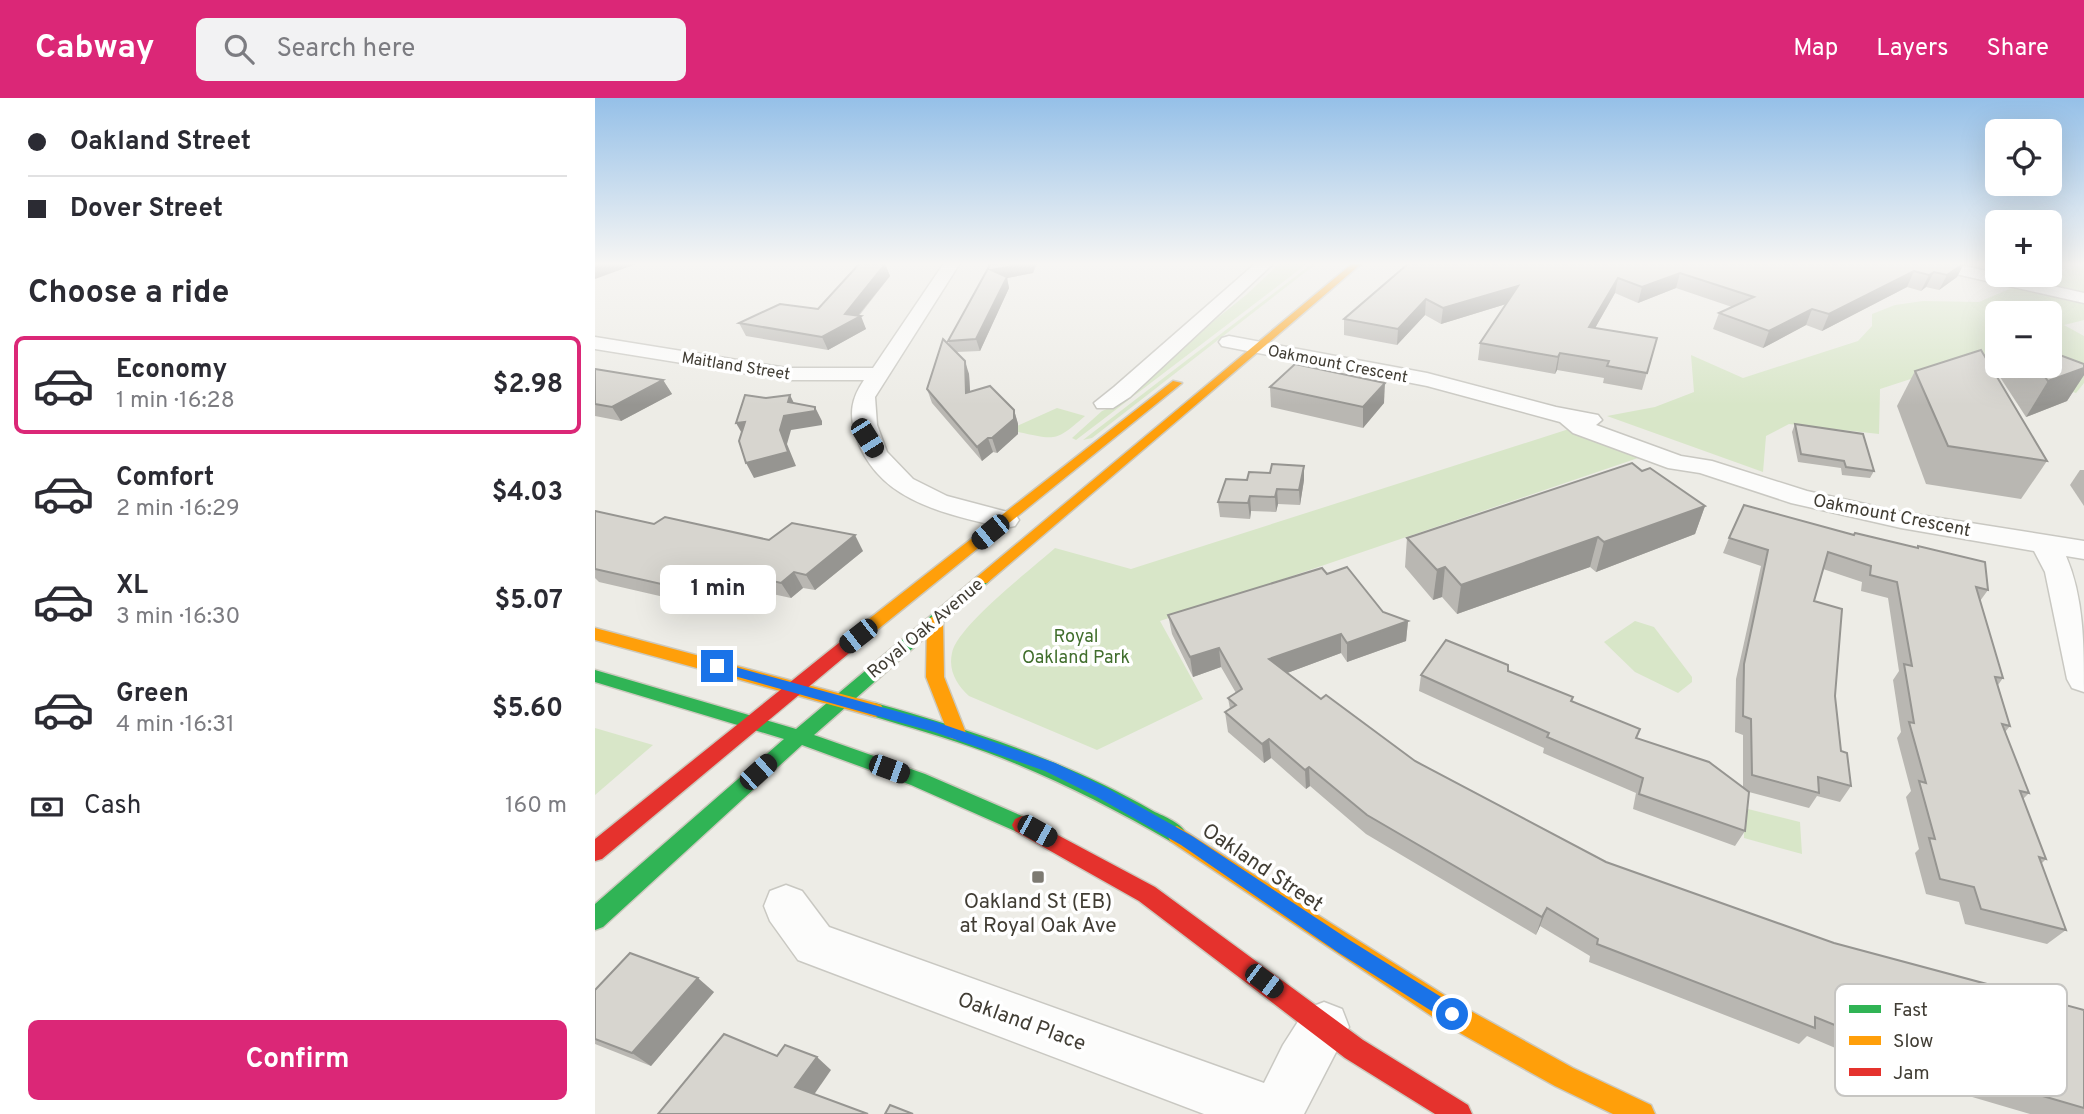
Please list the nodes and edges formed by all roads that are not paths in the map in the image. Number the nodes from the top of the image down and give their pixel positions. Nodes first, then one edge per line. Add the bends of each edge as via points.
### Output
1 (920, 310) edge
2 (1213, 310) edge
3 (1303, 310) edge
4 (1249, 326) dead end
5 (595, 343) edge
6 (1224, 346) joint
7 (1259, 347) junction
8 (877, 373) junction
9 (1188, 374) dead end
10 (1105, 403) dead end
11 (1005, 520) junction
12 (2045, 544) junction
13 (2084, 550) edge
14 (935, 620) junction
15 (595, 634) edge
16 (595, 676) edge
17 (2084, 679) edge
18 (794, 687) junction
19 (840, 700) junction
20 (752, 721) junction
21 (957, 733) junction
22 (798, 737) junction
23 (595, 852) edge
24 (786, 906) dead end
25 (595, 919) edge
26 (1324, 1027) junction
27 (1276, 1114) edge
28 (1459, 1114) edge
29 (1642, 1114) edge

1 - 8 street
2 - 10 street
3 - 7 main road, Royal Oak Avenue
4 - 6 main road
5 - 8 street, Maitland Street via 787,374
6 - 7 street, Oakmount Crescent
7 - 12 street, Oakmount Crescent via 1436,382 1569,418 1580,428 1664,458 1852,509
7 - 14 main road, Royal Oak Avenue
8 - 11 street via 861,413 867,438 879,458 916,493
9 - 11 main road, Royal Oak Avenue
11 - 18 main road, Royal Oak Avenue
12 - 13 street, Oakmount Crescent
12 - 17 street via 2060,572
14 - 19 main road, Royal Oak Avenue
14 - 21 main road via 935,677
15 - 18 main road, Oakland Street
16 - 20 main road
18 - 19 main road, Oakland Street
18 - 20 main road, Royal Oak Avenue
19 - 21 main road, Oakland Street
19 - 22 main road, Royal Oak Avenue
20 - 22 main road
20 - 23 main road, Royal Oak Avenue
21 - 29 main road, Oakland Street via 1050,767 1102,793 1186,841 1345,947 1525,1058
22 - 25 main road, Royal Oak Avenue
22 - 26 main road via 961,795 1037,831 1123,879
24 - 27 street, Oakland Place via 814,944
26 - 27 street
26 - 28 main road

